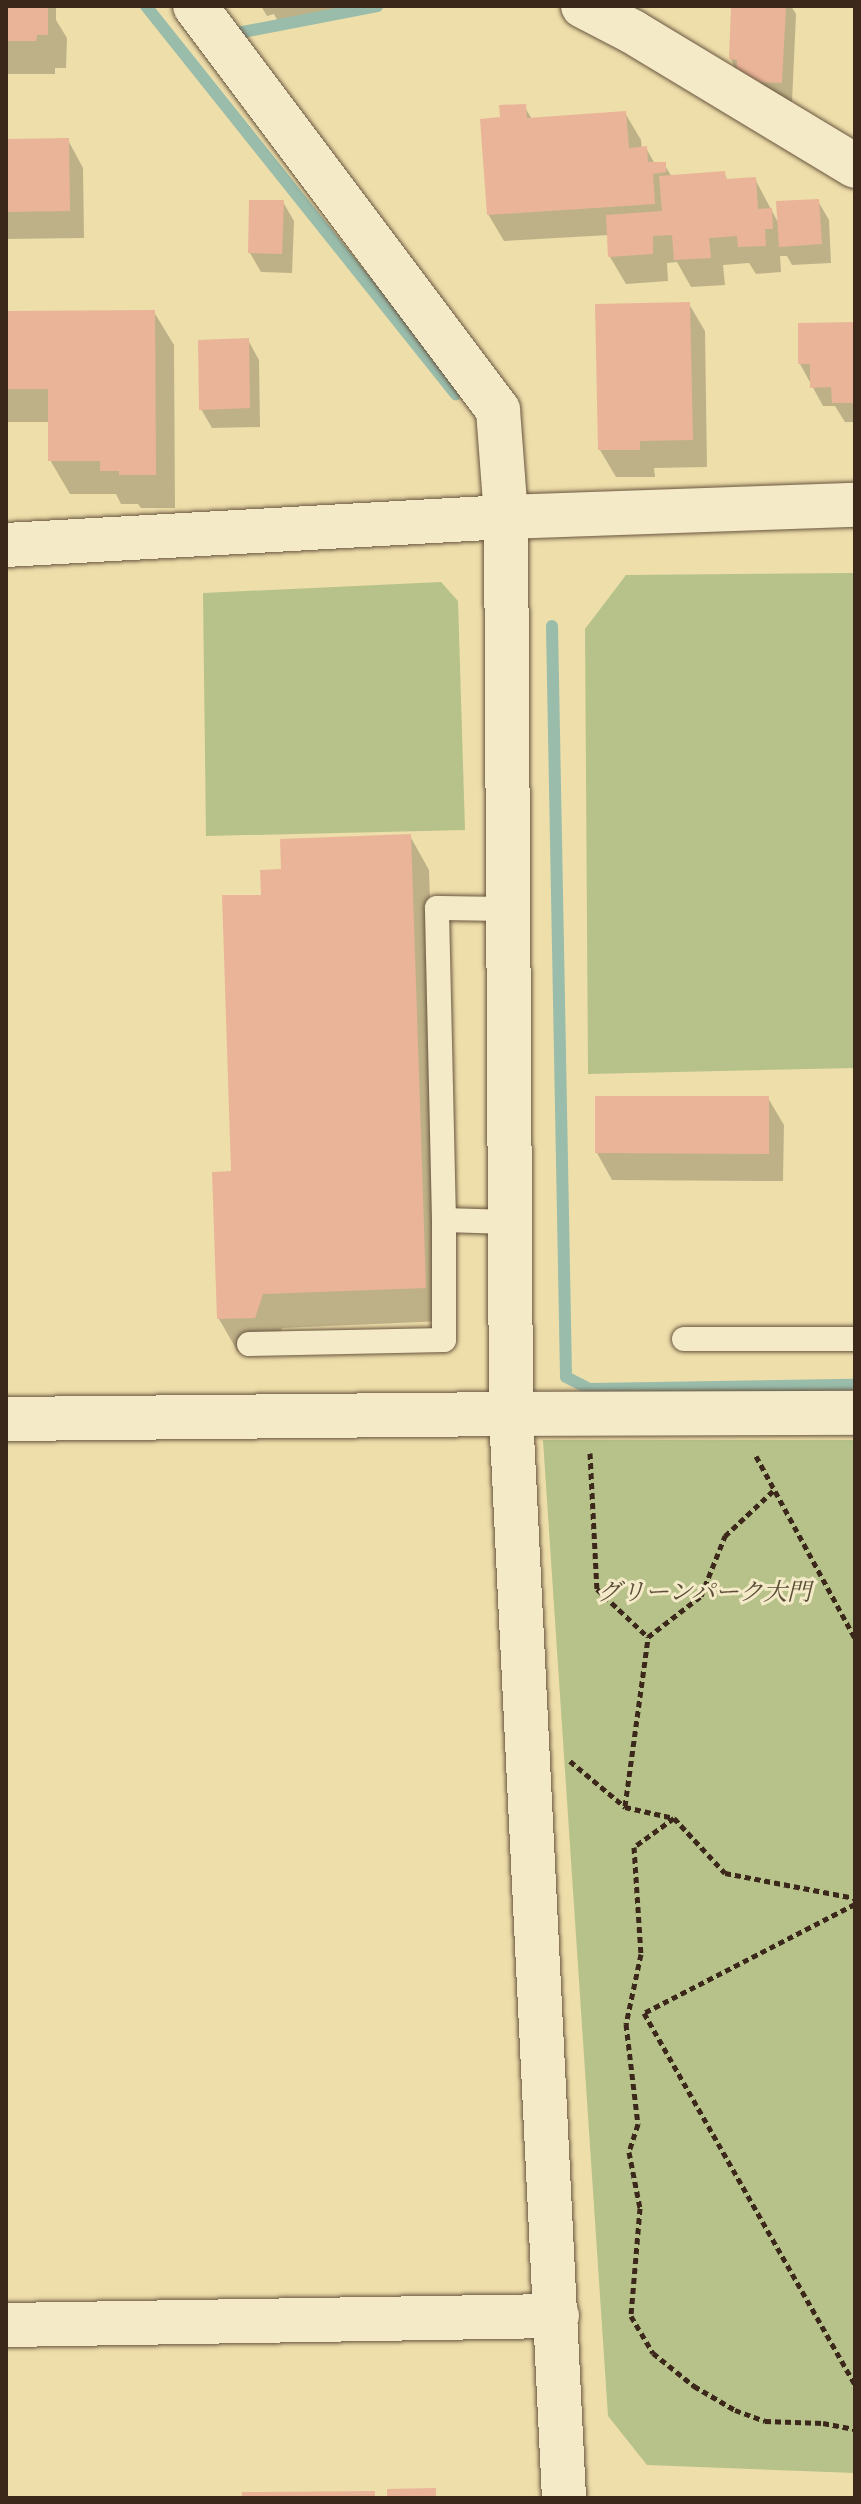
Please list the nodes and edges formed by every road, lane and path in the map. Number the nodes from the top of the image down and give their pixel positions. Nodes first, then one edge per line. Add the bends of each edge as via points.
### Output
1 (195, 6) edge
2 (583, 6) edge
3 (855, 166) edge
4 (855, 505) edge
5 (506, 517) junction
6 (6, 545) edge
7 (509, 909) junction
8 (444, 1220) junction
9 (510, 1222) junction
10 (684, 1339) dead end
11 (855, 1339) edge
12 (249, 1344) dead end
13 (733, 1413) junction
14 (855, 1413) edge
15 (511, 1414) junction
16 (588, 1414) junction
17 (6, 1419) edge
18 (774, 1490) junction
19 (648, 1637) junction
20 (855, 1638) edge
21 (526, 1724) junction
22 (625, 1807) junction
23 (674, 1818) junction
24 (855, 1901) edge
25 (557, 2316) junction
26 (6, 2325) edge
27 (855, 2385) edge
28 (855, 2429) edge
29 (564, 2498) edge

1 - 5 street via 498,410
2 - 3 street
4 - 5 street
5 - 6 street
5 - 7 street
7 - 8 lane via 437,908
7 - 9 street
8 - 9 lane
8 - 12 lane via 444,1340
9 - 15 street
10 - 11 lane
13 - 14 street
13 - 16 street
13 - 18 path
15 - 16 street
15 - 17 street
15 - 21 street
16 - 19 path via 597,1589
18 - 19 path via 725,1536 701,1596
18 - 20 path
19 - 22 path
21 - 22 path
21 - 25 street
22 - 23 path
23 - 24 path via 725,1873
23 - 28 path via 634,1847 641,1954 626,2024 638,2124 629,2152 640,2208 631,2316 653,2353 735,2410 765,2421
24 - 27 path via 644,2013
25 - 26 street
25 - 29 street

